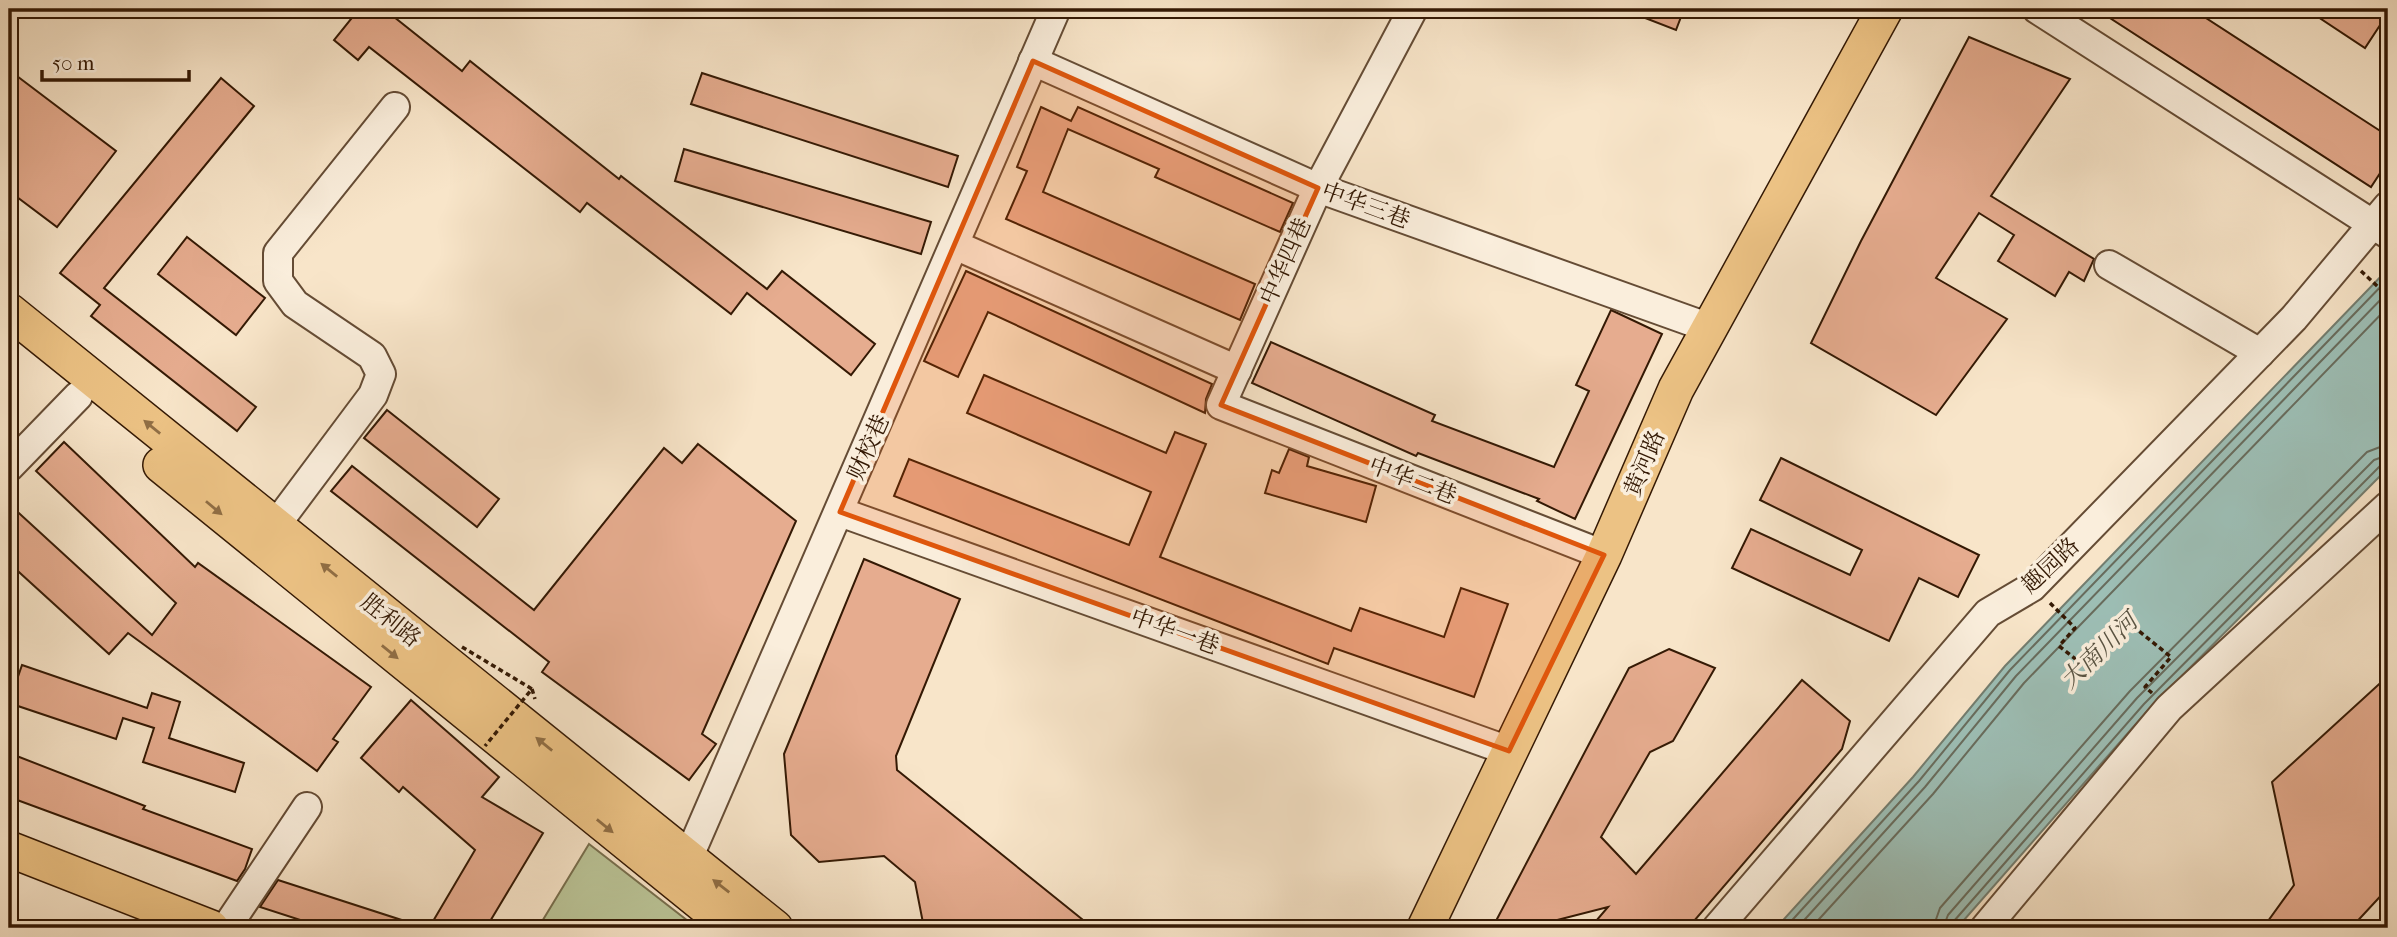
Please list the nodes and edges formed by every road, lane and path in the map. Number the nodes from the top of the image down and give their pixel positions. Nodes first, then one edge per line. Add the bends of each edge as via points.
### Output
1 (1056, 9) edge
2 (1413, 9) edge
3 (1885, 9) edge
4 (2037, 9) edge
5 (1033, 61) junction
6 (395, 107) dead end
7 (1318, 188) junction
8 (2384, 222) edge
9 (955, 245) junction
10 (2109, 265) dead end
11 (2359, 270) dead end
12 (2388, 296) edge
13 (9, 311) edge
14 (1707, 327) junction
15 (9, 341) edge
16 (2260, 354) junction
17 (1237, 370) junction
18 (78, 396) junction
19 (1221, 404) joint
20 (9, 467) edge
21 (2388, 506) edge
22 (840, 512) junction
23 (275, 526) junction
24 (1604, 555) junction
25 (2056, 609) dead end
26 (462, 647) dead end
27 (2161, 701) dead end
28 (485, 746) dead end
29 (1510, 751) junction
30 (307, 807) dead end
31 (9, 849) edge
32 (682, 872) junction
33 (211, 928) edge
34 (226, 928) edge
35 (732, 928) edge
36 (775, 928) edge
37 (1424, 928) edge
38 (1717, 928) edge
39 (1985, 928) edge

1 - 5 street, 财校巷
2 - 7 street, 中华四巷
3 - 14 main road, 黄河路
4 - 8 street
5 - 7 street, 中华三巷
5 - 9 street, 财校巷
6 - 23 street via 278,253 278,281 295,304 372,356 381,374 373,395
7 - 14 street, 中华三巷
7 - 17 street, 中华四巷
8 - 16 street, 趣园路
9 - 17 street
9 - 22 street, 财校巷
10 - 16 street
11 - 12 path
23 -> 13 main road, 胜利路
14 - 24 main road, 黄河路 via 1675,389
15 - 18 main road, 胜利路
16 - 38 street, 趣园路 via 2032,587 1988,612
17 - 19 street, 中华四巷
18 - 20 street
18 -> 32 main road, 胜利路
19 - 24 street, 中华二巷
21 - 39 street via 2169,708
22 - 29 street, 中华一巷
22 - 32 street, 财校巷
32 -> 23 main road, 胜利路
24 - 29 main road, 黄河路
25 - 27 path via 2075,628 2059,646 2082,664 2124,619 2171,657 2145,687
26 - 28 path, bridge via 532,690
29 - 37 main road, 黄河路
30 - 34 street
31 - 33 main road
32 - 35 main road, 胜利路
36 -> 32 main road, 胜利路

